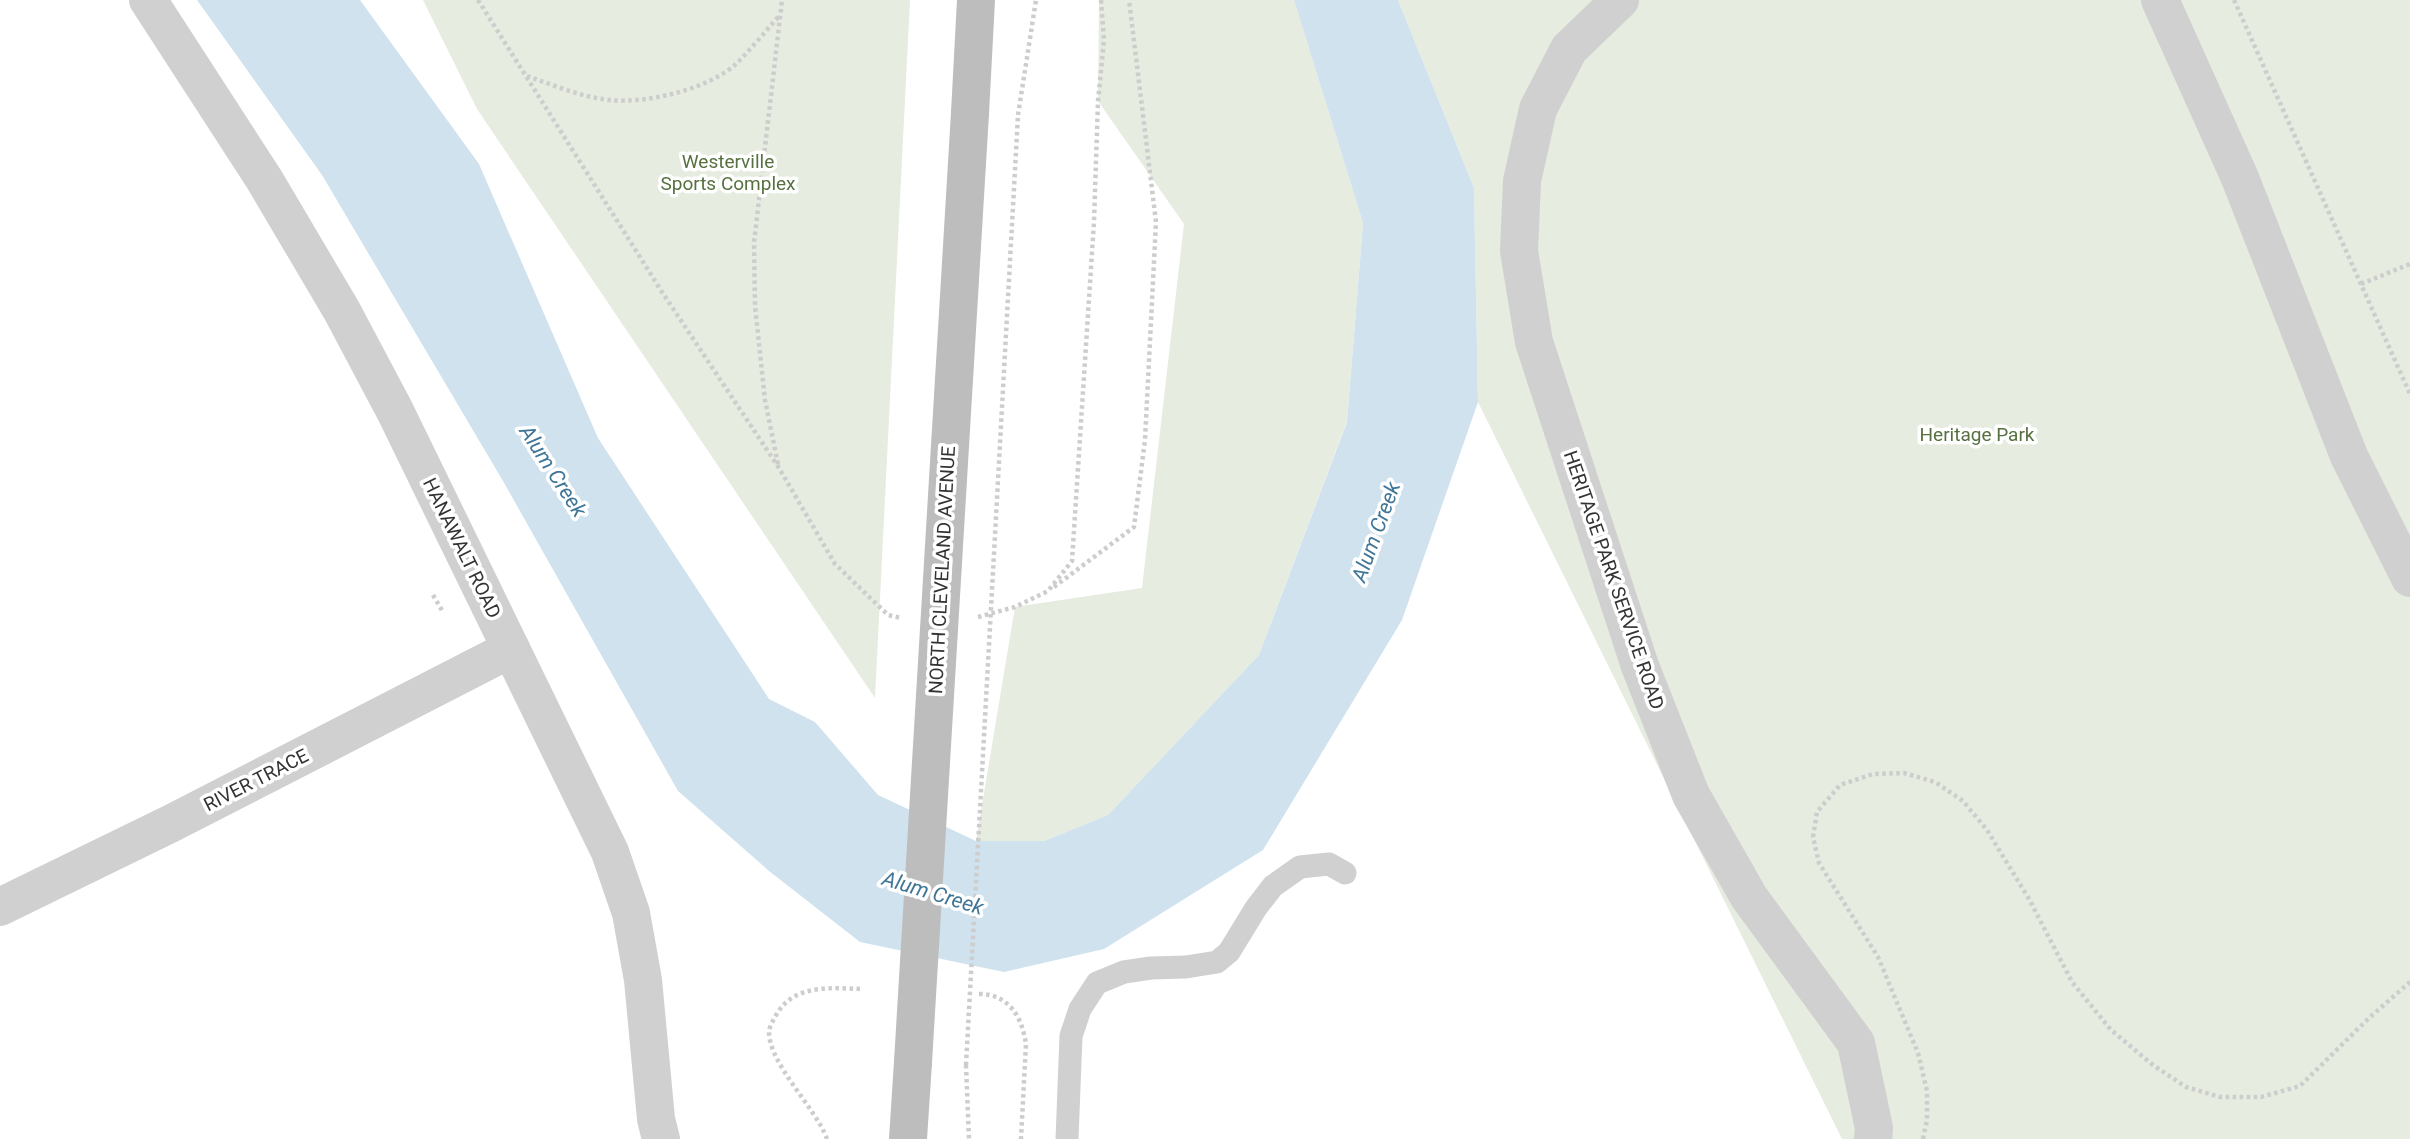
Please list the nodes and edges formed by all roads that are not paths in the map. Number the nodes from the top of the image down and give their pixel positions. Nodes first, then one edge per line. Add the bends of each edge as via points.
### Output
1 (148, 0) edge
2 (976, 0) edge
3 (1620, 0) edge
4 (2160, 0) edge
5 (2410, 578) edge
6 (511, 649) junction
7 (1345, 873) dead end
8 (0, 907) edge
9 (661, 1139) edge
10 (908, 1139) edge
11 (1067, 1139) edge
12 (1873, 1139) edge

1 - 6 street, HANAWALT ROAD via 264,179 342,311
2 - 10 main road, NORTH CLEVELAND AVENUE, bridge
3 - 12 street, HERITAGE PARK SERVICE ROAD via 1569,49 1538,109 1522,181 1519,251 1534,342 1640,666 1691,795 1749,897 1856,1043
4 - 5 street via 2240,178 2349,456
6 - 8 street, RIVER TRACE
6 - 9 street, HANAWALT ROAD via 610,852 631,913
7 - 11 lane via 1329,864 1300,867 1273,886 1229,953 1217,961 1124,972 1097,983 1080,1009 1071,1036

